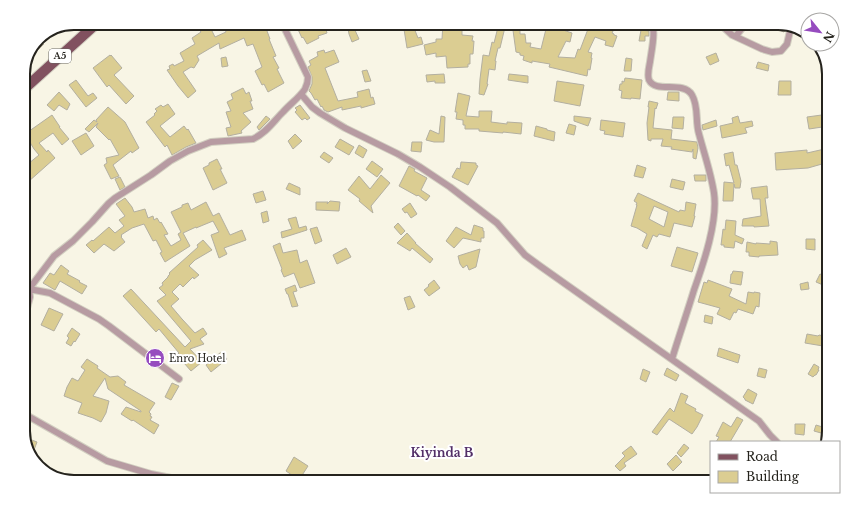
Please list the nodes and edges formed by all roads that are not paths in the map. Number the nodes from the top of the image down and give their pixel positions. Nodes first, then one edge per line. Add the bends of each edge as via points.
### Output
1 (89, 30) edge
2 (285, 30) edge
3 (653, 30) edge
4 (727, 30) edge
5 (741, 30) edge
6 (790, 32) edge
7 (736, 36) junction
8 (30, 84) edge
9 (301, 94) junction
10 (30, 283) edge
11 (30, 289) edge
12 (672, 359) junction
13 (179, 379) dead end
14 (30, 417) edge
15 (776, 441) edge
16 (155, 475) edge

1 - 8 main road, A5
2 - 9 street via 308,77 306,88
3 - 12 street via 648,79 652,84 683,88 691,94 696,104 698,131 714,193 710,237
4 - 7 street
5 - 7 street
6 - 7 street via 787,44 772,52
9 - 10 street via 265,132 253,139 211,142 188,151 115,198 73,241 54,256
9 - 12 street via 320,113 398,154 450,187 498,223 525,255
11 - 13 street via 50,293 98,319
12 - 15 street via 759,421
14 - 16 street via 107,461

